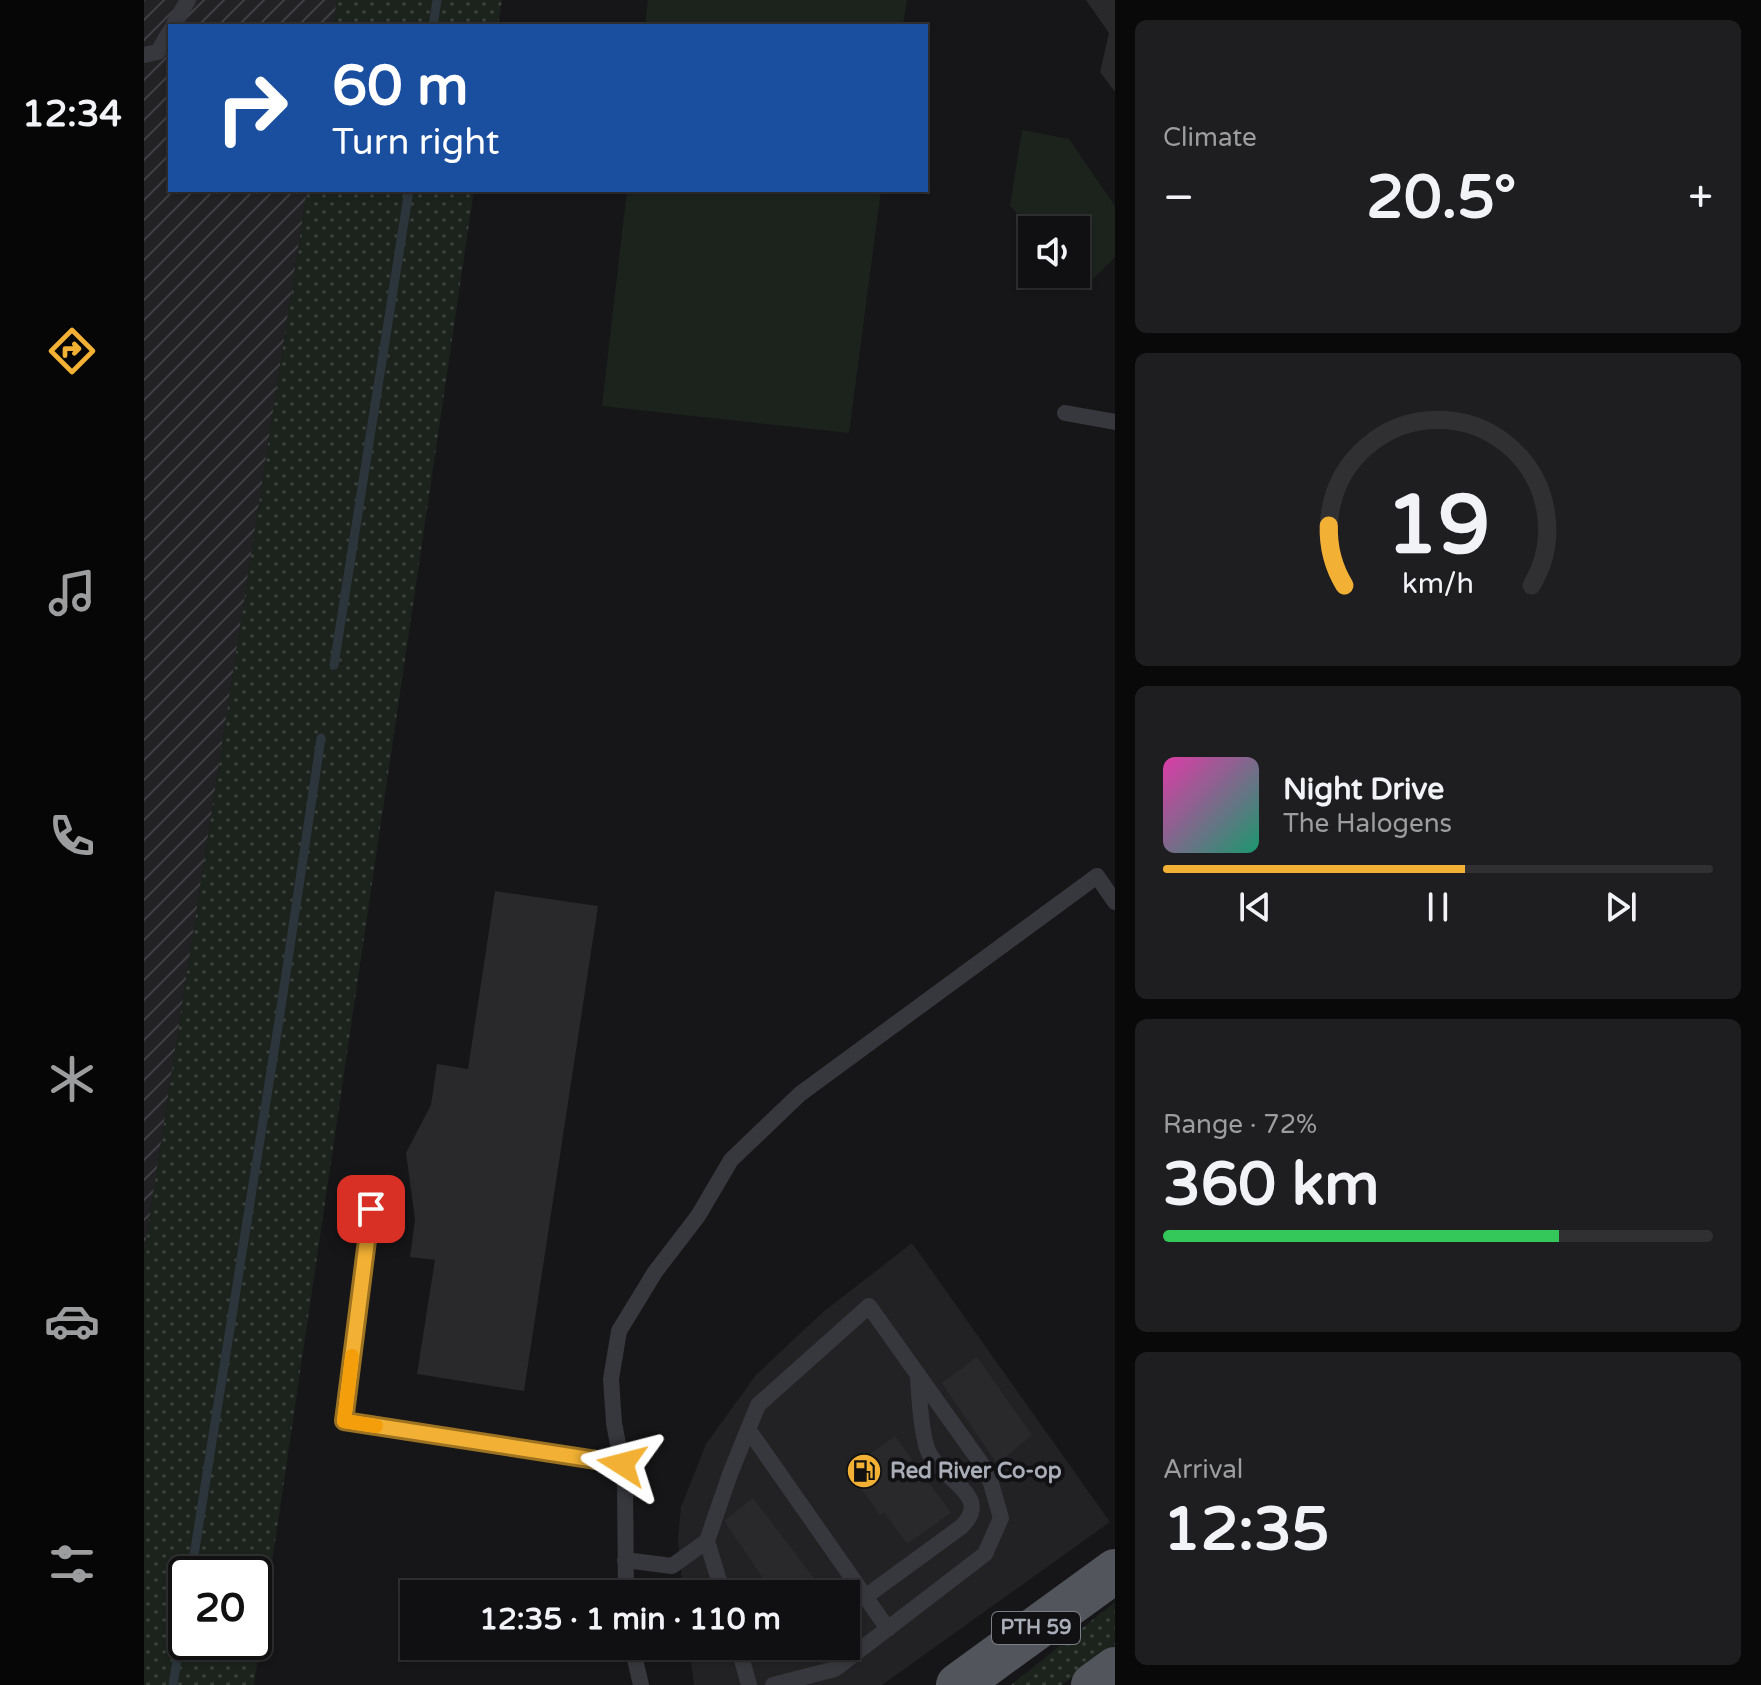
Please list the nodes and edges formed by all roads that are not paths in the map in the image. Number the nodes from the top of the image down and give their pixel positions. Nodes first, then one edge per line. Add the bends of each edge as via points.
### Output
1 (188, 0) edge
2 (173, 24) edge
3 (168, 34) edge
4 (144, 55) edge
5 (1065, 413) dead end
6 (1115, 422) edge
7 (1115, 902) edge
8 (371, 1209) dead end
9 (918, 1374) junction
10 (748, 1429) junction
11 (622, 1464) junction
12 (707, 1541) junction
13 (625, 1560) junction
14 (1115, 1571) edge
15 (626, 1580) edge
16 (719, 1580) edge
17 (865, 1597) junction
18 (888, 1629) junction
19 (635, 1660) edge
20 (742, 1660) edge
21 (1115, 1669) edge
22 (641, 1685) edge
23 (749, 1685) edge
24 (773, 1685) edge
25 (958, 1685) edge
26 (1093, 1685) edge

1 - 2 lane
3 - 4 lane via 158,52
5 - 6 lane
7 - 11 lane via 1097,876 800,1094 731,1160 619,1331 611,1379
8 - 11 lane via 344,1421
9 - 10 lane via 869,1306 758,1405
9 - 17 lane via 928,1452 970,1497 972,1512 961,1527
9 - 18 lane via 988,1473 1001,1518 985,1554
10 - 12 lane
10 - 17 lane
11 - 13 lane
12 - 13 lane via 672,1566
12 - 16 lane
13 - 15 lane
14 - 25 main road, PTH 59
17 - 18 lane
18 - 24 lane via 835,1669
19 - 22 lane
20 - 23 lane
21 - 26 main road

